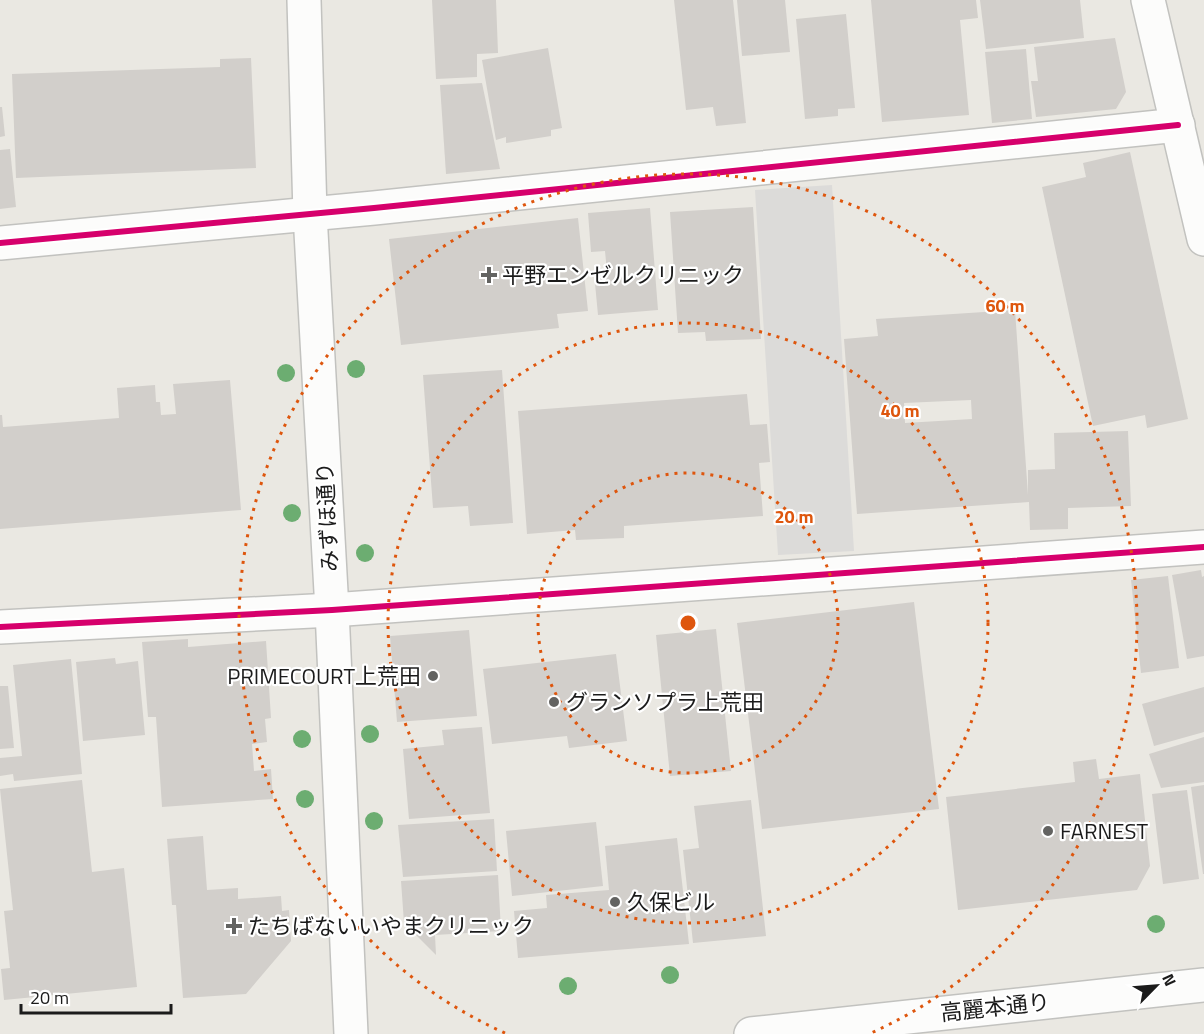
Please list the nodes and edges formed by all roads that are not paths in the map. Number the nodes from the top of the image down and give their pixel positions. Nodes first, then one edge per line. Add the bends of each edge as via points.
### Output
1 (304, 0) edge
2 (1148, 0) edge
3 (1178, 125) junction
4 (310, 214) junction
5 (1204, 238) edge
6 (0, 243) edge
7 (1204, 547) edge
8 (332, 610) junction
9 (0, 627) edge
10 (1204, 985) edge
11 (869, 1027) edge
12 (351, 1034) edge
13 (751, 1034) edge

1 - 4 street, みずほ通り
2 - 3 street
3 - 4 street
3 - 5 street
4 - 6 street
4 - 8 street, みずほ通り
7 - 8 street
8 - 9 street
8 - 12 street, みずほ通り
10 - 11 street, 高麗本通り
11 - 13 street, 高麗本通り

